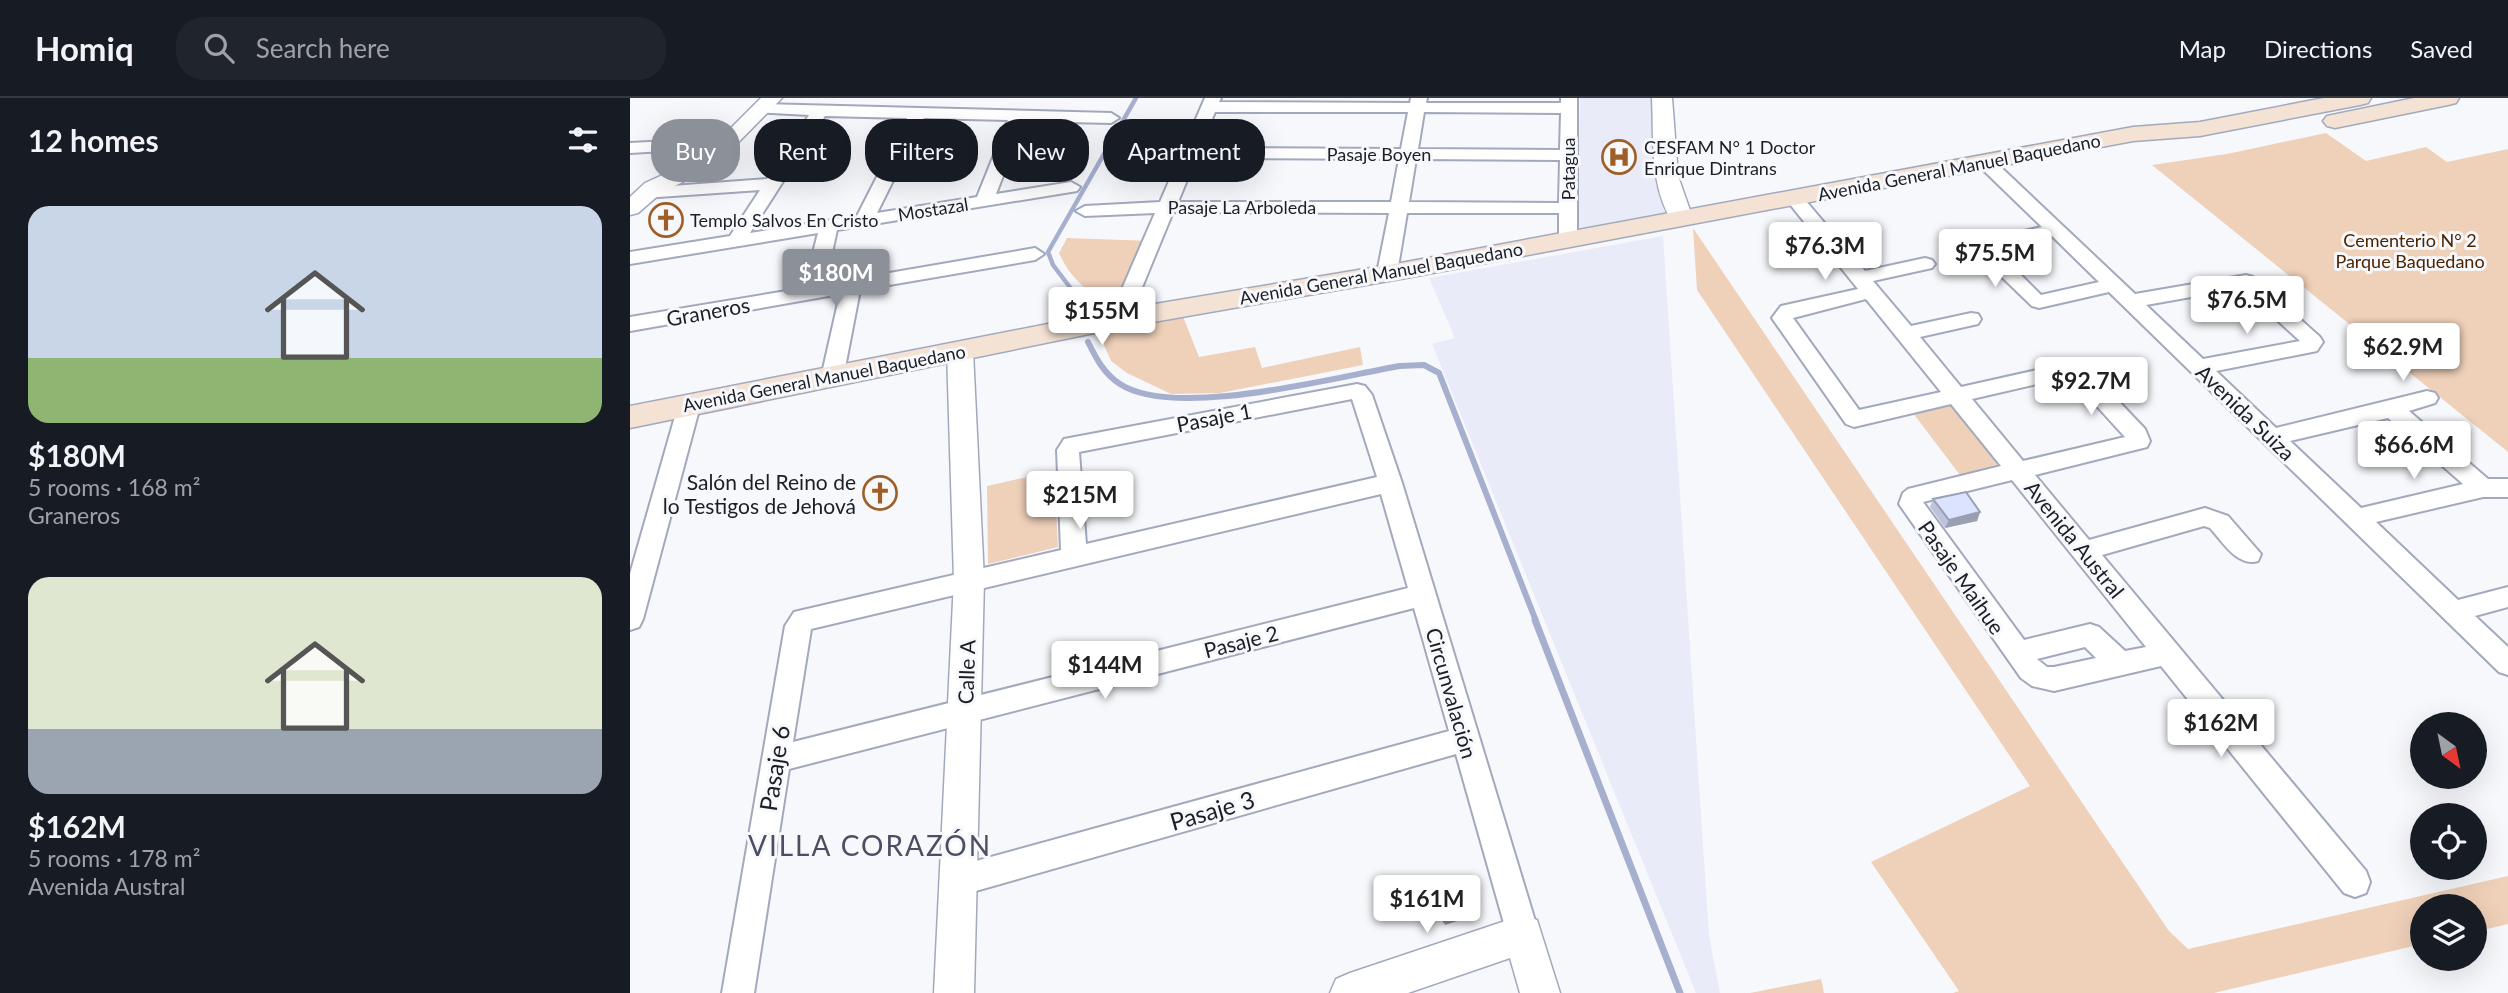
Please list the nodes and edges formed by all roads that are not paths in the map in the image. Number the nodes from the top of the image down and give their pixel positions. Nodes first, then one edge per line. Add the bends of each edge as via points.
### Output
1 (884, 98) edge
2 (981, 98) edge
3 (1080, 98) edge
4 (1662, 98) edge
5 (2360, 98) edge
6 (2448, 98) edge
7 (1211, 103) edge
8 (1418, 103) edge
9 (1569, 103) edge
10 (766, 104) edge
11 (820, 111) junction
12 (871, 112) junction
13 (918, 113) junction
14 (967, 115) junction
15 (1018, 116) junction
16 (1067, 117) junction
17 (1111, 118) dead end
18 (740, 129) edge
19 (2133, 134) junction
20 (651, 147) edge
21 (630, 148) edge
22 (1265, 153) edge
23 (1409, 154) junction
24 (1569, 155) junction
25 (1984, 161) junction
26 (670, 182) edge
27 (1177, 182) edge
28 (770, 184) junction
29 (1071, 187) dead end
30 (1794, 198) junction
31 (985, 200) junction
32 (635, 201) edge
33 (1166, 207) junction
34 (1399, 207) junction
35 (1568, 208) junction
36 (1085, 211) dead end
37 (1682, 219) junction
38 (864, 220) junction
39 (829, 226) junction
40 (2056, 230) junction
41 (1568, 240) junction
42 (736, 241) junction
43 (1035, 254) dead end
44 (630, 258) edge
45 (1925, 264) dead end
46 (1387, 273) junction
47 (1865, 285) junction
48 (2114, 285) junction
49 (851, 286) junction
50 (813, 292) junction
51 (2130, 301) junction
52 (1119, 319) junction
53 (1971, 319) dead end
54 (630, 324) edge
55 (1906, 334) junction
56 (960, 351) junction
57 (2198, 367) junction
58 (832, 378) junction
59 (1361, 395) joint
60 (1957, 396) junction
61 (2427, 398) dead end
62 (689, 406) junction
63 (2392, 409) junction
64 (630, 417) edge
65 (2272, 437) junction
66 (2018, 470) junction
67 (1390, 483) junction
68 (2483, 488) junction
69 (2508, 488) edge
70 (2356, 518) junction
71 (640, 546) edge
72 (2084, 551) junction
73 (2249, 554) dead end
74 (1074, 556) junction
75 (969, 580) junction
76 (1423, 595) junction
77 (2508, 597) edge
78 (2453, 612) junction
79 (630, 619) edge
80 (2012, 647) junction
81 (2167, 653) junction
82 (2120, 664) junction
83 (2508, 664) edge
84 (965, 712) junction
85 (1465, 739) junction
86 (774, 760) junction
87 (958, 881) junction
88 (2355, 882) dead end
89 (1523, 934) junction
90 (738, 993) edge
91 (954, 993) edge
92 (1350, 993) edge
93 (1540, 993) edge

1 - 12 street
2 - 14 street
3 - 16 street
4 - 37 street via 1669,185
5 - 19 main road, Avenida General Manuel Baquedano via 2200,129
6 - 19 main road, Avenida General Manuel Baquedano via 2242,137
7 - 8 street
8 - 9 street
8 - 23 street
9 - 24 street, Patagua
10 - 11 street
10 - 18 street
11 - 12 street
11 - 28 street
12 - 13 street
13 - 14 street
13 - 38 street
14 - 15 street
15 - 16 street
15 - 31 street
16 - 17 street
19 - 25 main road, Avenida General Manuel Baquedano
20 - 21 street
22 - 23 street, Pasaje Boyen
23 - 24 street, Pasaje Boyen
23 - 34 street
24 - 35 street, Patagua
25 - 30 main road, Avenida General Manuel Baquedano
25 - 40 street, Avenida Suiza
26 - 32 street
27 - 33 street
28 - 32 street
28 - 42 street
29 - 31 street, Mostazal
30 - 37 main road, Avenida General Manuel Baquedano
30 - 47 street, Avenida Austral
31 - 38 street, Mostazal
33 - 34 street, Pasaje La Arboleda
33 - 36 street, Pasaje La Arboleda
33 - 52 street
34 - 35 street, Pasaje La Arboleda
34 - 46 street
35 - 41 street, Patagua
37 - 41 main road, Avenida General Manuel Baquedano
38 - 39 street, Mostazal
39 - 42 street, Mostazal
39 - 50 street
40 - 48 street, Avenida Suiza
40 - 48 street via 1984,246 2039,302
41 - 46 main road, Avenida General Manuel Baquedano
42 - 44 street, Mostazal
43 - 49 street, Graneros
45 - 47 street
46 - 52 main road, Avenida General Manuel Baquedano
47 - 55 street, Avenida Austral
47 - 60 street via 1788,311 1782,318 1849,416 1859,419
48 - 51 street, Avenida Suiza
49 - 50 street, Graneros
49 - 58 street
50 - 54 street, Graneros
51 - 57 street, Avenida Suiza
51 - 57 street via 2246,281 2313,342
52 - 56 main road, Avenida General Manuel Baquedano
53 - 55 street
55 - 60 street, Avenida Austral
56 - 58 main road, Avenida General Manuel Baquedano
56 - 75 street, Calle A
57 - 65 street, Avenida Suiza
58 - 62 main road, Avenida General Manuel Baquedano
59 - 67 street, Circunvalación
59 - 74 street, Pasaje 1 via 1351,391 1080,442 1068,450
60 - 66 street, Avenida Austral
60 - 66 street, Pasaje Maihue via 2074,370 2137,435 2138,441
61 - 63 street
62 - 64 main road, Avenida General Manuel Baquedano
62 - 71 street
63 - 65 street
63 - 68 street
65 - 70 street, Avenida Suiza
66 - 72 street, Avenida Austral
66 - 80 street, Pasaje Maihue via 1911,499
67 - 74 street
67 - 76 street, Circunvalación
68 - 69 street
68 - 70 street
70 - 78 street, Avenida Suiza
71 - 79 street
72 - 73 street via 2205,517 2219,522
72 - 81 street, Avenida Austral
74 - 75 street
75 - 84 street, Calle A
75 - 86 street, Pasaje 6 via 811,617 798,626
76 - 84 street, Pasaje 2
76 - 85 street, Circunvalación
77 - 78 street
78 - 83 street, Avenida Suiza
80 - 82 street via 2090,635
80 - 82 street via 2030,670 2054,680
81 - 82 street
81 - 88 street, Avenida Austral
84 - 86 street, Pasaje 2
84 - 87 street, Calle A
85 - 87 street, Pasaje 3
85 - 89 street, Circunvalación
86 - 90 street, Pasaje 6
87 - 91 street, Calle A
89 - 92 street
89 - 93 street, Circunvalación

